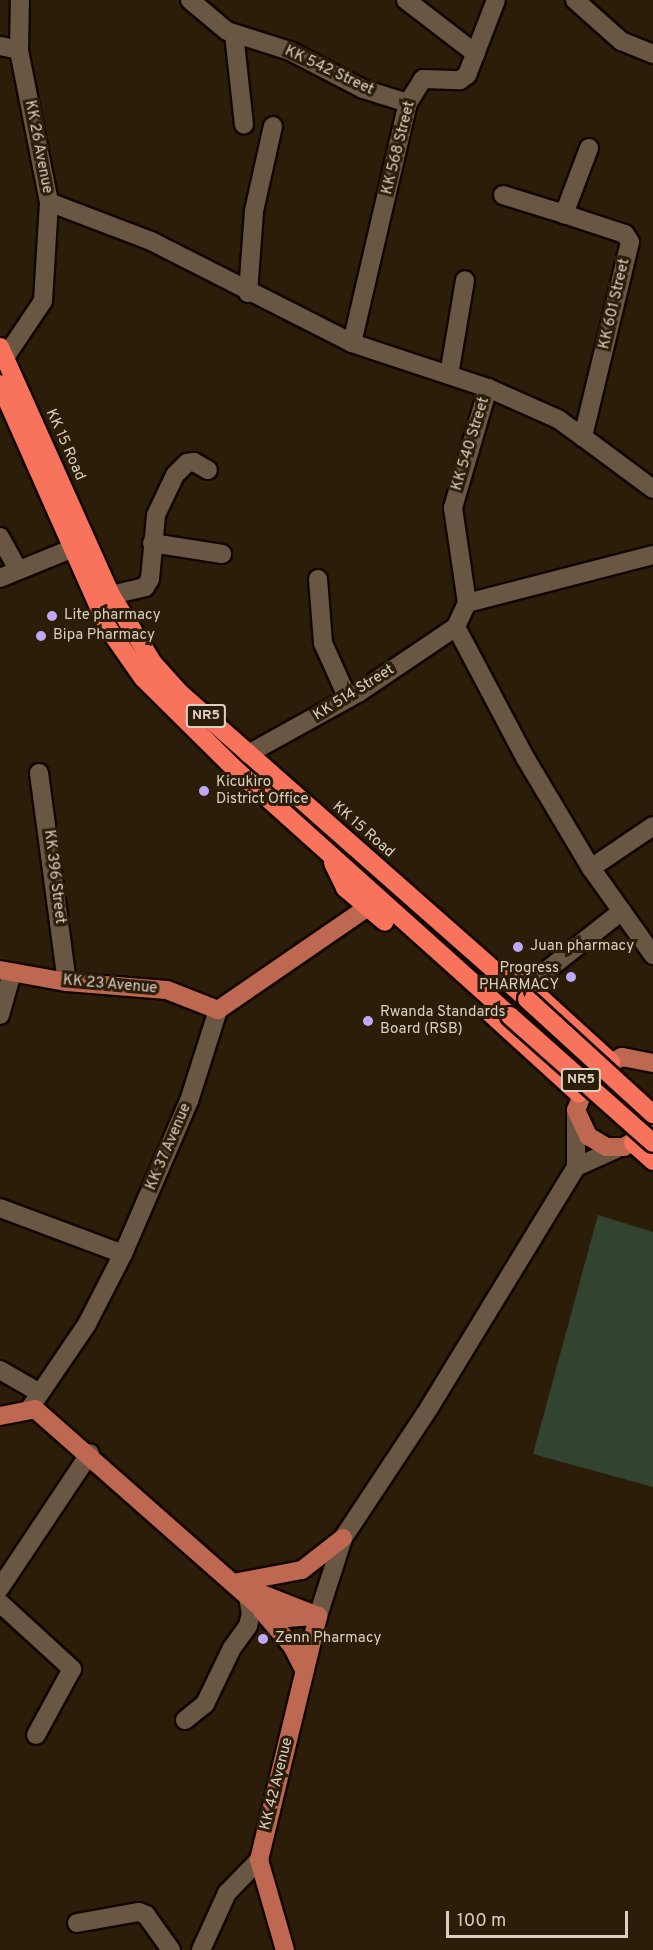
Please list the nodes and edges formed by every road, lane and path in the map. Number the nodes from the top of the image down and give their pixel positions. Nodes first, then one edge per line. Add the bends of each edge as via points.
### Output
1 (20, 0) edge
2 (190, 0) edge
3 (406, 0) edge
4 (496, 0) edge
5 (574, 0) edge
6 (234, 34) junction
7 (0, 46) edge
8 (19, 50) junction
9 (476, 54) junction
10 (653, 54) edge
11 (408, 103) junction
12 (244, 124) dead end
13 (273, 126) dead end
14 (589, 148) dead end
15 (503, 195) dead end
16 (49, 202) junction
17 (564, 214) junction
18 (465, 279) dead end
19 (248, 292) junction
20 (352, 343) junction
21 (2, 355) edge
22 (449, 375) junction
23 (0, 384) edge
24 (488, 388) junction
25 (584, 437) junction
26 (208, 470) dead end
27 (653, 489) edge
28 (0, 537) edge
29 (152, 543) junction
30 (71, 549) junction
31 (222, 554) dead end
32 (653, 555) edge
33 (17, 568) junction
34 (0, 578) edge
35 (318, 579) dead end
36 (111, 595) junction
37 (467, 603) junction
38 (456, 627) junction
39 (348, 699) junction
40 (248, 754) junction
41 (39, 773) dead end
42 (653, 826) edge
43 (328, 854) junction
44 (591, 868) junction
45 (368, 907) junction
46 (622, 911) junction
47 (653, 955) edge
48 (6, 971) edge
49 (67, 982) junction
50 (527, 993) junction
51 (218, 1010) junction
52 (0, 1015) edge
53 (653, 1051) edge
54 (633, 1057) junction
55 (611, 1062) junction
56 (653, 1063) edge
57 (578, 1102) junction
58 (653, 1114) edge
59 (653, 1128) edge
60 (653, 1143) edge
61 (624, 1146) junction
62 (653, 1161) edge
63 (576, 1167) junction
64 (0, 1208) edge
65 (123, 1254) junction
66 (0, 1370) edge
67 (35, 1400) junction
68 (0, 1416) edge
69 (90, 1453) junction
70 (343, 1538) junction
71 (233, 1583) junction
72 (0, 1588) edge
73 (253, 1601) junction
74 (0, 1603) edge
75 (318, 1616) junction
76 (305, 1671) junction
77 (185, 1720) dead end
78 (36, 1735) dead end
79 (259, 1860) junction
80 (77, 1923) dead end
81 (171, 1950) edge
82 (201, 1950) edge
83 (285, 1950) edge

1 - 8 street, KK 26 Avenue
2 - 6 street, KK 542 Street
3 - 9 street
4 - 9 street, KK 568 Street
5 - 10 street via 621,40
6 - 11 street, KK 542 Street via 290,51 363,89
6 - 12 street
7 - 8 street
8 - 16 street, KK 26 Avenue
9 - 11 street, KK 568 Street via 467,75 460,80 423,79
11 - 20 street, KK 568 Street
13 - 19 street via 254,211
14 - 17 street
15 - 17 street, KK 601 Street
16 - 19 street, KK 540 Street via 151,241
16 - 21 street, KK 26 Avenue via 43,301
17 - 25 street, KK 601 Street via 625,234 630,243
18 - 22 street
19 - 20 street, KK 540 Street
20 - 22 street, KK 540 Street
21 - 36 highway, KK 15 Road / NR5
22 - 24 street, KK 540 Street
23 - 30 highway, NR5
24 - 25 street via 558,419
24 - 37 street, KK 540 Street via 453,508
25 - 27 street
26 - 29 street via 194,462 187,463 174,475 156,515
28 - 33 street
29 - 31 street
29 - 36 street via 150,579 145,587
30 - 33 street
30 - 43 highway, NR5 via 108,628 143,678
32 - 37 street
33 - 34 street
35 - 39 street via 323,644
36 - 40 highway, KK 15 Road / NR5 via 169,681
37 - 38 street
38 - 39 street, KK 514 Street
38 - 44 street via 526,759
39 - 40 street, KK 514 Street
40 - 50 highway, KK 15 Road / NR5
41 - 49 street, KK 396 Street
42 - 44 street
43 - 45 highway via 345,888
43 - 60 highway, NR5, bridge
44 - 46 street
45 - 51 main road
45 - 57 highway
46 - 47 street
46 - 50 street
48 - 49 main road, KK 23 Avenue
48 - 52 street
49 - 51 main road, KK 23 Avenue via 167,990
50 - 55 highway
50 - 58 highway, KK 15 Road / NR5, bridge
51 - 65 street, KK 37 Avenue via 189,1101
53 - 54 main road
54 - 55 main road
54 - 56 main road
55 - 57 main road via 594,1073
57 - 61 main road via 588,1136
57 - 63 street
59 - 61 main road
61 - 62 highway
61 - 63 street
63 - 70 street via 429,1408
64 - 65 street
65 - 67 street, KK 37 Avenue via 87,1324
66 - 67 street
67 - 68 main road
67 - 69 main road
69 - 71 main road
69 - 72 street
70 - 71 main road via 302,1570 284,1577
70 - 75 street
71 - 73 main road
71 - 75 main road
73 - 75 main road via 287,1618
73 - 76 main road via 292,1646
73 - 77 street via 248,1626 232,1648 210,1695
74 - 78 street via 72,1669
75 - 76 main road, KK 42 Avenue
76 - 79 main road, KK 42 Avenue
79 - 82 street via 227,1893
79 - 83 main road, KK 42 Avenue
80 - 81 street via 139,1912 146,1915

